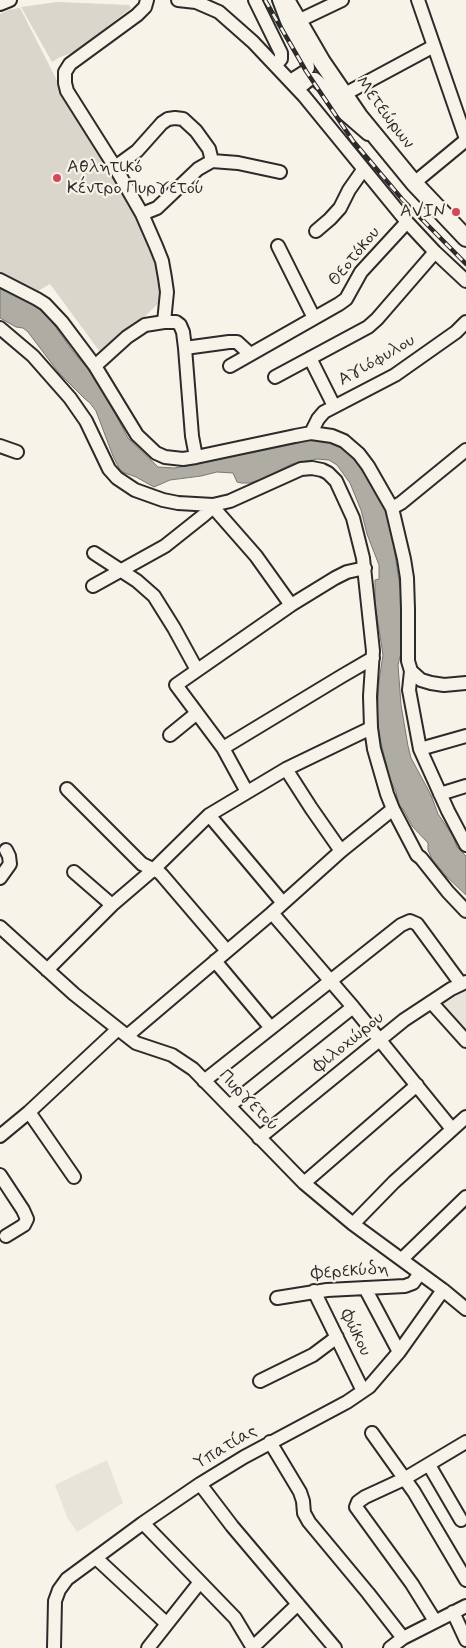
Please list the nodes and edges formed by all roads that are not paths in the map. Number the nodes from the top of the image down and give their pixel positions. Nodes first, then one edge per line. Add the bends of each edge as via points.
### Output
1 (10, 0) edge
2 (147, 0) edge
3 (178, 0) edge
4 (254, 0) edge
5 (279, 0) edge
6 (286, 0) edge
7 (342, 0) edge
8 (418, 0) edge
9 (0, 4) edge
10 (298, 22) junction
11 (434, 46) junction
12 (276, 65) junction
13 (294, 85) junction
14 (343, 95) junction
15 (453, 100) junction
16 (466, 114) edge
17 (466, 140) edge
18 (380, 142) junction
19 (212, 161) junction
20 (115, 167) junction
21 (363, 170) junction
22 (280, 172) dead end
23 (414, 183) junction
24 (142, 214) junction
25 (407, 222) junction
26 (316, 231) dead end
27 (466, 238) edge
28 (278, 246) dead end
29 (435, 252) junction
30 (0, 280) edge
31 (466, 281) edge
32 (314, 318) junction
33 (164, 322) junction
34 (466, 322) edge
35 (0, 328) edge
36 (185, 348) junction
37 (250, 354) junction
38 (310, 358) junction
39 (95, 366) junction
40 (230, 366) dead end
41 (275, 377) dead end
42 (334, 406) junction
43 (311, 433) junction
44 (0, 446) edge
45 (466, 450) edge
46 (18, 452) dead end
47 (196, 457) junction
48 (213, 506) junction
49 (392, 508) junction
50 (94, 553) dead end
51 (365, 568) junction
52 (121, 571) junction
53 (93, 586) dead end
54 (291, 605) junction
55 (373, 658) junction
56 (197, 670) junction
57 (412, 672) junction
58 (466, 682) edge
59 (197, 713) junction
60 (370, 728) junction
61 (170, 735) dead end
62 (466, 736) edge
63 (223, 748) junction
64 (420, 749) junction
65 (286, 768) junction
66 (466, 786) edge
67 (67, 789) dead end
68 (248, 792) junction
69 (440, 794) junction
70 (393, 809) junction
71 (209, 816) junction
72 (466, 845) edge
73 (6, 850) dead end
74 (341, 851) junction
75 (154, 869) junction
76 (74, 872) dead end
77 (0, 878) edge
78 (283, 903) junction
79 (112, 905) junction
80 (466, 911) edge
81 (272, 913) junction
82 (0, 927) edge
83 (227, 951) junction
84 (215, 962) junction
85 (47, 970) junction
86 (331, 981) junction
87 (464, 983) edge
88 (431, 1002) junction
89 (353, 1007) junction
90 (271, 1028) junction
91 (123, 1033) junction
92 (381, 1040) junction
93 (466, 1041) edge
94 (204, 1081) junction
95 (417, 1085) junction
96 (229, 1106) junction
97 (30, 1112) junction
98 (466, 1117) edge
99 (452, 1129) junction
100 (0, 1136) edge
101 (259, 1138) junction
102 (0, 1175) edge
103 (74, 1177) dead end
104 (304, 1182) junction
105 (466, 1197) edge
106 (353, 1224) junction
107 (6, 1236) dead end
108 (402, 1260) junction
109 (420, 1273) junction
110 (365, 1288) junction
111 (443, 1290) junction
112 (314, 1291) junction
113 (278, 1298) dead end
114 (466, 1309) edge
115 (337, 1337) junction
116 (399, 1352) junction
117 (260, 1381) dead end
118 (364, 1391) junction
119 (372, 1433) dead end
120 (270, 1442) junction
121 (466, 1442) edge
122 (429, 1465) junction
123 (404, 1479) junction
124 (200, 1484) junction
125 (461, 1520) dead end
126 (143, 1523) junction
127 (96, 1558) junction
128 (466, 1580) edge
129 (200, 1582) junction
130 (298, 1604) junction
131 (466, 1606) edge
132 (453, 1612) junction
133 (435, 1621) junction
134 (166, 1623) junction
135 (403, 1638) junction
136 (466, 1640) edge
137 (54, 1648) edge
138 (148, 1648) edge
139 (252, 1648) edge
140 (334, 1648) edge
141 (390, 1648) edge

1 - 9 street
2 - 20 street via 146,7 137,15 78,57 66,72 67,91
3 - 12 street via 196,2 219,12
4 - 12 street via 281,53
5 - 13 street via 307,60 306,72
6 - 10 main road, Μετεώρων
7 - 10 street
8 - 11 street
10 - 14 main road, Μετεώρων
11 - 14 street
11 - 15 street
12 - 13 street
13 - 18 street via 316,79 358,127
13 - 21 street
14 - 18 main road, Μετεώρων
15 - 16 street
15 - 17 street
17 - 23 street
18 - 23 main road, Μετεώρων
19 - 20 street via 209,149 196,130 183,119 175,118 162,123 136,151
19 - 22 street
19 - 24 street via 198,169 157,208
20 - 24 street
21 - 25 street
21 - 26 street via 340,208
23 - 27 main road, Μετεώρων
24 - 33 street via 162,261 167,292
25 - 29 street
25 - 32 street, Θεοτόκου via 361,272 346,299
28 - 32 street
29 - 31 street
29 - 38 street via 368,327
30 - 39 street via 45,304
32 - 37 street, Θεοτόκου
33 - 36 street via 180,325
33 - 39 street via 137,329
34 - 42 street, Αγιόφυλου via 395,375
35 - 48 street via 32,356 79,409 109,469 117,478 135,490 163,500
36 - 37 street via 237,342
36 - 47 street
37 - 40 street, Θεοτόκου
38 - 41 street
38 - 42 street
39 - 47 street via 130,424 148,446 165,457
42 - 43 street, Αγιόφυλου via 318,419
43 - 47 street
43 - 49 street via 332,436 353,447
44 - 46 street
45 - 49 street
48 - 51 street via 298,470 312,468 326,472 338,484 350,510
48 - 52 street via 165,546
48 - 54 street via 256,556
49 - 57 street via 407,578 408,661
50 - 52 street
51 - 54 street via 341,575
51 - 55 street
52 - 53 street
52 - 56 street via 158,601
54 - 56 street
55 - 60 street
55 - 63 street
56 - 59 street via 176,685
57 - 58 street via 431,683
57 - 64 street via 409,690
59 - 61 street
59 - 63 street
60 - 65 street
60 - 70 street
62 - 64 street
63 - 68 street
64 - 69 street
65 - 68 street
65 - 74 street
66 - 69 street
67 - 75 street via 136,859
68 - 71 street
69 - 72 street
70 - 74 street
70 - 80 street via 417,855
71 - 75 street
71 - 78 street
73 - 77 street via 10,864
74 - 78 street
75 - 79 street
75 - 83 street
76 - 79 street
78 - 81 street
79 - 85 street
81 - 83 street
81 - 86 street
82 - 85 street, Πυργετού
83 - 84 street
84 - 90 street
84 - 91 street
85 - 91 street, Πυργετού
86 - 87 street via 410,921 417,924
86 - 89 street
86 - 90 street
87 - 88 street, Φιλοχώρου
88 - 92 street, Φιλοχώρου
88 - 93 street
89 - 92 street
89 - 96 street
90 - 94 street
91 - 94 street, Πυργετού via 136,1042 172,1055
91 - 97 street
92 - 95 street
92 - 101 street, Φιλοχώρου
94 - 96 street, Πυργετού
95 - 99 street
95 - 104 street
96 - 101 street, Πυργετού
97 - 100 street
97 - 103 street
98 - 99 street
99 - 106 street
101 - 104 street, Πυργετού
102 - 107 street via 27,1219 24,1225
104 - 106 street, Πυργετού
105 - 108 street
106 - 108 street, Πυργετού
108 - 109 street, Πυργετού
109 - 110 street, Φερεκύδη via 405,1286
109 - 111 street, Πυργετού
110 - 112 street, Φερεκύδη
110 - 116 street
111 - 114 street, Πυργετού
111 - 116 street, Υπατίας
112 - 113 street, Φερεκύδη
112 - 115 street, Φώκου
115 - 117 street via 312,1355
115 - 118 street, Φώκου
116 - 118 street, Υπατίας
118 - 120 street, Υπατίας
119 - 123 street
120 - 124 street, Υπατίας
120 - 135 street via 300,1492 309,1522
121 - 122 street
122 - 123 street
122 - 125 street
123 - 128 street
123 - 133 street via 361,1500 357,1510
124 - 126 street, Υπατίας
124 - 130 street
126 - 127 street, Υπατίας
126 - 129 street
127 - 134 street
127 - 137 street, Υπατίας via 67,1579 57,1595
129 - 134 street
129 - 139 street via 235,1618
130 - 139 street
130 - 140 street
131 - 132 street
132 - 133 street
132 - 136 street
133 - 135 street
134 - 138 street
135 - 141 street

